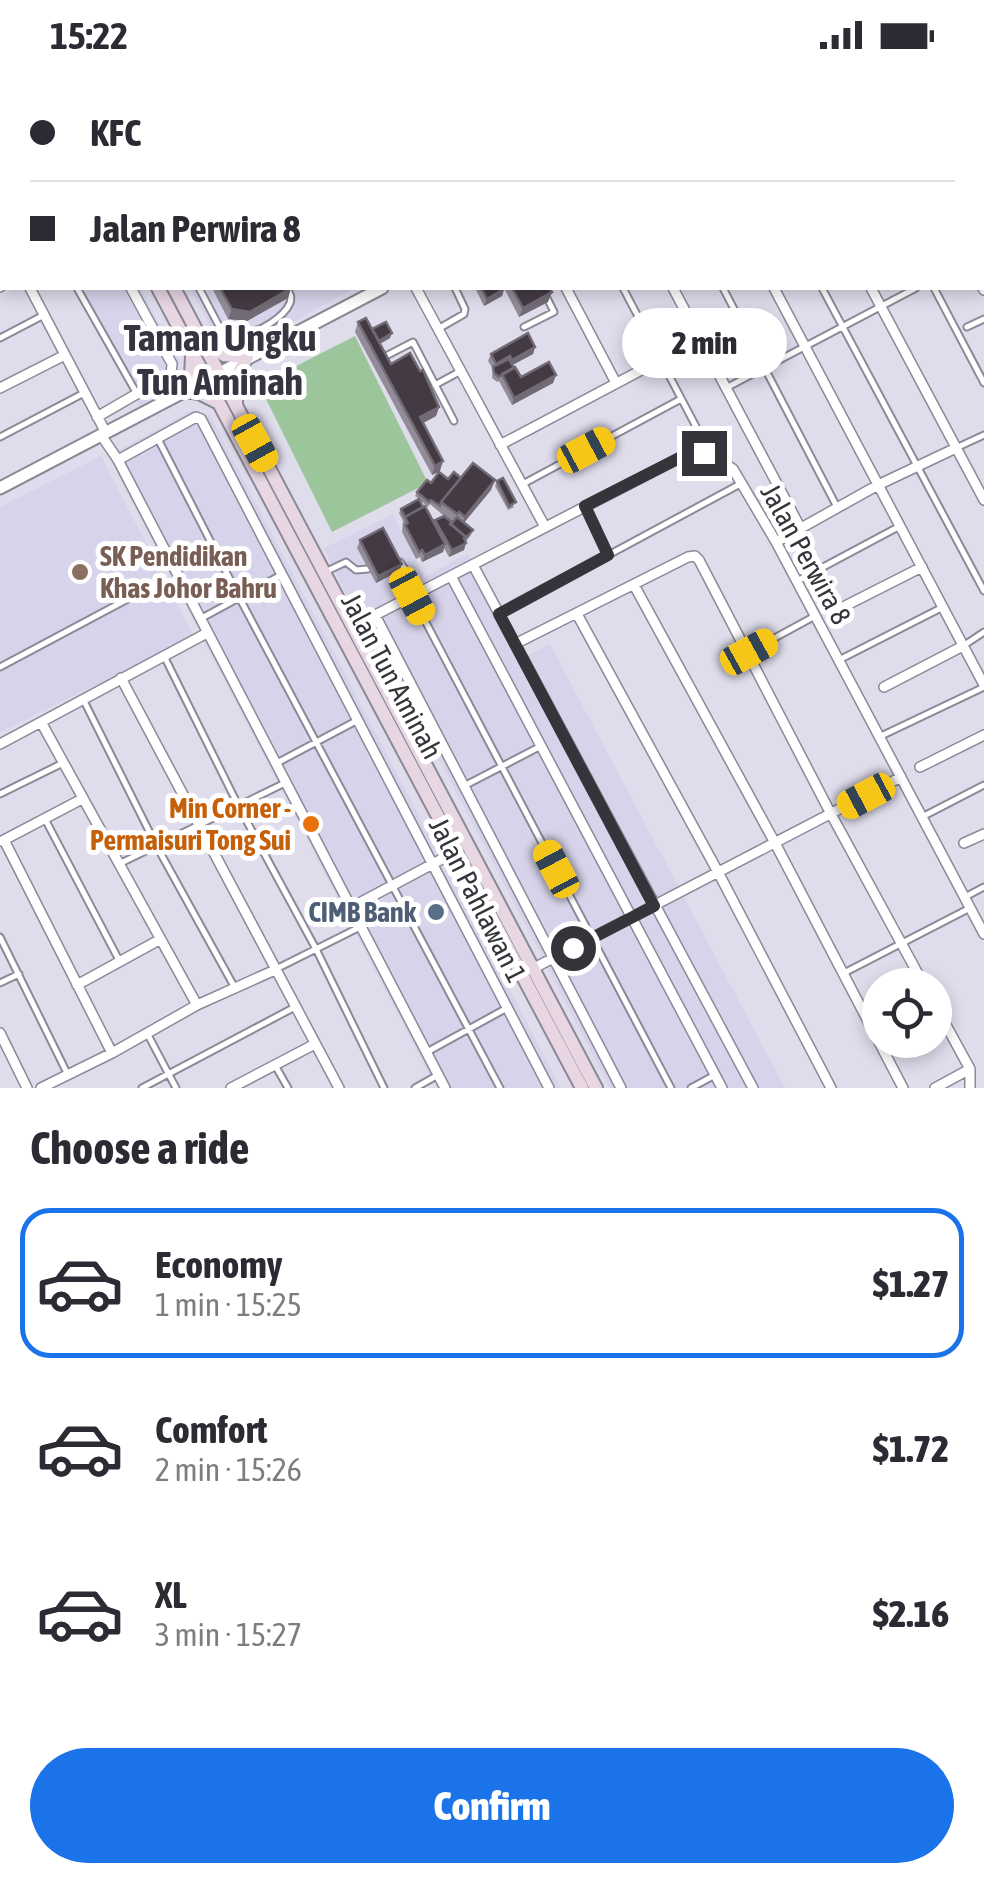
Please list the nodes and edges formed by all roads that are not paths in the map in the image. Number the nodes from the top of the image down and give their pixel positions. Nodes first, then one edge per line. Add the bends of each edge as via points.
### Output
1 (31, 290) edge
2 (78, 290) edge
3 (132, 290) edge
4 (159, 290) edge
5 (175, 290) edge
6 (200, 290) edge
7 (288, 290) edge
8 (417, 290) edge
9 (456, 290) edge
10 (543, 290) edge
11 (567, 290) edge
12 (624, 290) edge
13 (673, 290) edge
14 (724, 290) edge
15 (775, 290) edge
16 (823, 290) edge
17 (872, 290) edge
18 (912, 290) edge
19 (935, 290) edge
20 (367, 291) edge
21 (881, 306) junction
22 (44, 315) junction
23 (984, 319) edge
24 (524, 327) dead end
25 (841, 327) junction
26 (967, 327) dead end
27 (438, 329) junction
28 (0, 338) edge
29 (700, 339) junction
30 (195, 343) junction
31 (805, 346) junction
32 (65, 355) junction
33 (247, 357) junction
34 (384, 357) edge
35 (661, 360) junction
36 (765, 367) junction
37 (461, 372) junction
38 (212, 376) junction
39 (984, 382) edge
40 (616, 384) junction
41 (435, 385) junction
42 (0, 388) edge
43 (726, 388) junction
44 (183, 391) junction
45 (84, 394) junction
46 (137, 394) junction
47 (681, 399) junction
48 (220, 403) junction
49 (238, 411) junction
50 (96, 417) junction
51 (454, 421) dead end
52 (104, 434) junction
53 (984, 436) edge
54 (0, 437) edge
55 (158, 439) junction
56 (500, 445) junction
57 (956, 448) junction
58 (704, 453) junction
59 (118, 460) junction
60 (918, 466) junction
61 (742, 483) junction
62 (522, 484) junction
63 (878, 485) junction
64 (0, 488) edge
65 (984, 500) edge
66 (585, 506) junction
67 (837, 507) junction
68 (900, 526) junction
69 (544, 527) junction
70 (801, 528) junction
71 (776, 542) junction
72 (608, 555) junction
73 (392, 559) edge
74 (473, 564) junction
75 (922, 567) junction
76 (368, 569) edge
77 (325, 572) junction
78 (281, 574) junction
79 (451, 576) junction
80 (797, 582) junction
81 (634, 585) junction
82 (984, 591) edge
83 (139, 593) dead end
84 (416, 594) junction
85 (239, 596) junction
86 (845, 606) dead end
87 (943, 607) junction
88 (499, 614) junction
89 (577, 614) junction
90 (375, 615) junction
91 (815, 616) junction
92 (199, 620) junction
93 (352, 627) junction
94 (984, 632) edge
95 (207, 633) junction
96 (515, 644) junction
97 (964, 646) junction
98 (749, 652) junction
99 (164, 656) junction
100 (839, 660) junction
101 (0, 667) edge
102 (122, 678) junction
103 (984, 686) edge
104 (884, 688) dead end
105 (83, 698) junction
106 (358, 720) junction
107 (41, 722) junction
108 (984, 734) edge
109 (880, 737) junction
110 (316, 742) junction
111 (0, 744) edge
112 (541, 746) junction
113 (63, 762) junction
114 (275, 764) junction
115 (502, 766) junction
116 (920, 767) dead end
117 (901, 777) junction
118 (284, 783) junction
119 (984, 785) edge
120 (464, 786) junction
121 (0, 794) edge
122 (82, 799) junction
123 (239, 806) junction
124 (831, 814) junction
125 (922, 817) junction
126 (44, 818) junction
127 (199, 826) junction
128 (984, 834) edge
129 (2, 841) edge
130 (775, 842) junction
131 (964, 843) dead end
132 (156, 845) junction
133 (457, 851) junction
134 (434, 863) junction
135 (118, 864) junction
136 (718, 872) junction
137 (393, 884) junction
138 (984, 887) edge
139 (964, 897) junction
140 (654, 906) junction
141 (350, 908) junction
142 (970, 908) junction
143 (632, 917) junction
144 (360, 927) junction
145 (984, 934) edge
146 (0, 937) edge
147 (593, 938) junction
148 (160, 940) junction
149 (902, 944) junction
150 (316, 949) junction
151 (553, 958) junction
152 (120, 962) junction
153 (534, 968) junction
154 (915, 968) edge
155 (275, 970) junction
156 (843, 973) junction
157 (19, 974) junction
158 (0, 984) edge
159 (78, 985) junction
160 (235, 988) junction
161 (197, 1005) junction
162 (295, 1007) junction
163 (507, 1008) junction
164 (468, 1030) junction
165 (0, 1033) edge
166 (147, 1033) junction
167 (952, 1036) edge
168 (315, 1044) junction
169 (112, 1053) junction
170 (426, 1053) junction
171 (275, 1064) junction
172 (970, 1069) junction
173 (168, 1074) junction
174 (68, 1075) junction
175 (438, 1075) junction
176 (716, 1075) junction
177 (236, 1087) edge
178 (27, 1088) edge
179 (42, 1088) edge
180 (142, 1088) edge
181 (176, 1088) edge
182 (288, 1088) edge
183 (339, 1088) edge
184 (384, 1088) edge
185 (416, 1088) edge
186 (445, 1088) edge
187 (500, 1088) edge
188 (549, 1088) edge
189 (582, 1088) edge
190 (596, 1088) edge
191 (620, 1088) edge
192 (672, 1088) edge
193 (691, 1088) edge
194 (722, 1088) edge
195 (753, 1088) edge
196 (831, 1088) edge
197 (903, 1088) edge
198 (935, 1088) edge
199 (970, 1088) edge

1 - 22 street
2 - 46 lane
3 - 46 street via 172,364 169,377
4 - 30 main road, Jalan Tun Aminah
5 - 30 main road, Jalan Tun Aminah
6 - 7 lane via 220,328 242,334 267,325 289,304
8 - 27 street
9 - 27 lane via 464,314
10 - 24 lane via 554,312
11 - 40 street
12 - 35 lane
13 - 29 street
14 - 36 lane
15 - 31 street
16 - 25 lane
17 - 21 street
18 - 21 lane
19 - 39 lane
20 - 33 street
21 - 25 lane
21 - 57 street
22 - 28 lane
22 - 32 street
23 - 26 lane
25 - 31 lane
25 - 60 lane
27 - 37 street
29 - 35 street
29 - 43 street
30 - 33 main road
30 - 38 main road, Jalan Tun Aminah
30 - 44 main road
31 - 36 lane
31 - 63 street
32 - 42 street
32 - 45 street
33 - 38 street
33 - 49 main road via 234,389
34 - 41 lane via 413,342
35 - 40 street
35 - 47 lane
36 - 43 lane
36 - 67 lane
37 - 41 lane
37 - 56 street
38 - 44 street
38 - 48 main road, Jalan Tun Aminah
38 - 49 main road, Jalan Tun Aminah
40 - 56 street
41 - 51 lane
43 - 70 street
44 - 48 main road
44 - 52 street
45 - 50 street
45 - 54 lane
46 - 50 street
47 - 58 lane
47 - 62 lane
48 - 133 main road, Jalan Tun Aminah
49 - 77 main road, Jalan Tun Aminah
50 - 52 street
52 - 59 street
52 - 64 street
53 - 57 lane
55 - 59 street
55 - 78 street, Jalan Pahlawan 1 via 201,419
55 - 85 lane
56 - 62 street
57 - 60 street
57 - 65 street
58 - 61 street, Jalan Perwira 8 via 733,469
58 - 66 street via 691,452
59 - 92 street
60 - 63 street
60 - 82 lane
61 - 71 street, Jalan Perwira 8
61 - 72 lane
62 - 69 street
63 - 67 street
63 - 68 street
66 - 69 street
66 - 72 lane
67 - 70 street
68 - 75 street
68 - 80 lane
69 - 74 street
70 - 71 street
71 - 80 street, Jalan Perwira 8
72 - 88 lane
73 - 84 lane via 404,566
74 - 79 street
74 - 88 street
75 - 86 street
75 - 87 street
76 - 77 lane via 346,562
77 - 93 main road, Jalan Tun Aminah
78 - 85 lane
78 - 106 street, Jalan Pahlawan 1
79 - 84 street
79 - 112 street
80 - 91 street, Jalan Perwira 8
81 - 89 street
81 - 98 street via 695,556
81 - 130 street
83 - 101 lane
84 - 90 street
84 - 115 lane
85 - 92 lane
85 - 110 lane
87 - 97 street
87 - 100 lane
88 - 96 street
89 - 96 street
89 - 136 street
90 - 93 street
90 - 120 street
91 - 98 lane
91 - 100 street, Jalan Perwira 8
92 - 95 street
93 - 153 main road, Jalan Tun Aminah
94 - 97 lane
95 - 99 street
95 - 114 street
96 - 140 street
97 - 103 street
97 - 104 street
98 - 124 street
99 - 102 street
99 - 123 lane
100 - 109 street, Jalan Perwira 8
102 - 105 street
102 - 127 street
103 - 109 lane
105 - 107 street
105 - 132 lane
106 - 110 lane
106 - 134 street, Jalan Pahlawan 1
107 - 111 street
107 - 113 street
108 - 116 street
109 - 117 street, Jalan Perwira 8
110 - 114 lane
110 - 137 lane
112 - 115 lane
112 - 143 street
113 - 121 lane
113 - 122 street
114 - 118 street
115 - 120 lane
115 - 147 lane
117 - 124 street
117 - 125 street, Jalan Perwira 8
118 - 123 lane
118 - 141 street
119 - 125 lane
120 - 151 street
122 - 126 street
122 - 135 street
123 - 127 lane
123 - 150 lane
124 - 130 street
124 - 149 street
125 - 139 street, Jalan Perwira 8
126 - 129 street
126 - 152 lane
127 - 132 lane
127 - 155 street
128 - 131 street
129 - 159 street
130 - 136 street
130 - 156 street
132 - 135 lane
132 - 160 lane
133 - 134 street
133 - 189 main road, Jalan Tun Aminah
134 - 137 street
134 - 163 street, Jalan Pahlawan 1
135 - 148 street
136 - 140 street
136 - 196 street
137 - 141 street
137 - 164 lane
138 - 139 lane
139 - 142 street, Jalan Perwira 8
140 - 143 street
140 - 195 street
141 - 144 street
142 - 145 street, Jalan Perwira 8
142 - 149 lane
143 - 147 street
143 - 176 street
144 - 150 lane
144 - 170 street
146 - 157 lane
147 - 151 street
147 - 192 lane
148 - 152 street
148 - 161 street
149 - 154 street
149 - 156 lane
150 - 155 lane
150 - 184 lane
151 - 153 street
151 - 191 street
152 - 159 street
153 - 190 main road, Jalan Tun Aminah
155 - 160 street
155 - 162 street
156 - 197 street
157 - 158 lane
157 - 174 lane
159 - 169 street
160 - 161 street
161 - 166 street
162 - 168 street
162 - 173 lane
163 - 164 lane
163 - 188 street, Jalan Pahlawan 1
164 - 170 lane
164 - 187 lane
165 - 178 street
166 - 169 street
166 - 173 lane
167 - 172 street
168 - 171 street
168 - 183 street
169 - 174 street
170 - 175 street
171 - 177 street
171 - 182 lane
172 - 198 street
172 - 199 street
173 - 180 lane
173 - 181 lane
174 - 179 street
175 - 185 lane
175 - 186 street
176 - 193 lane
176 - 194 street

